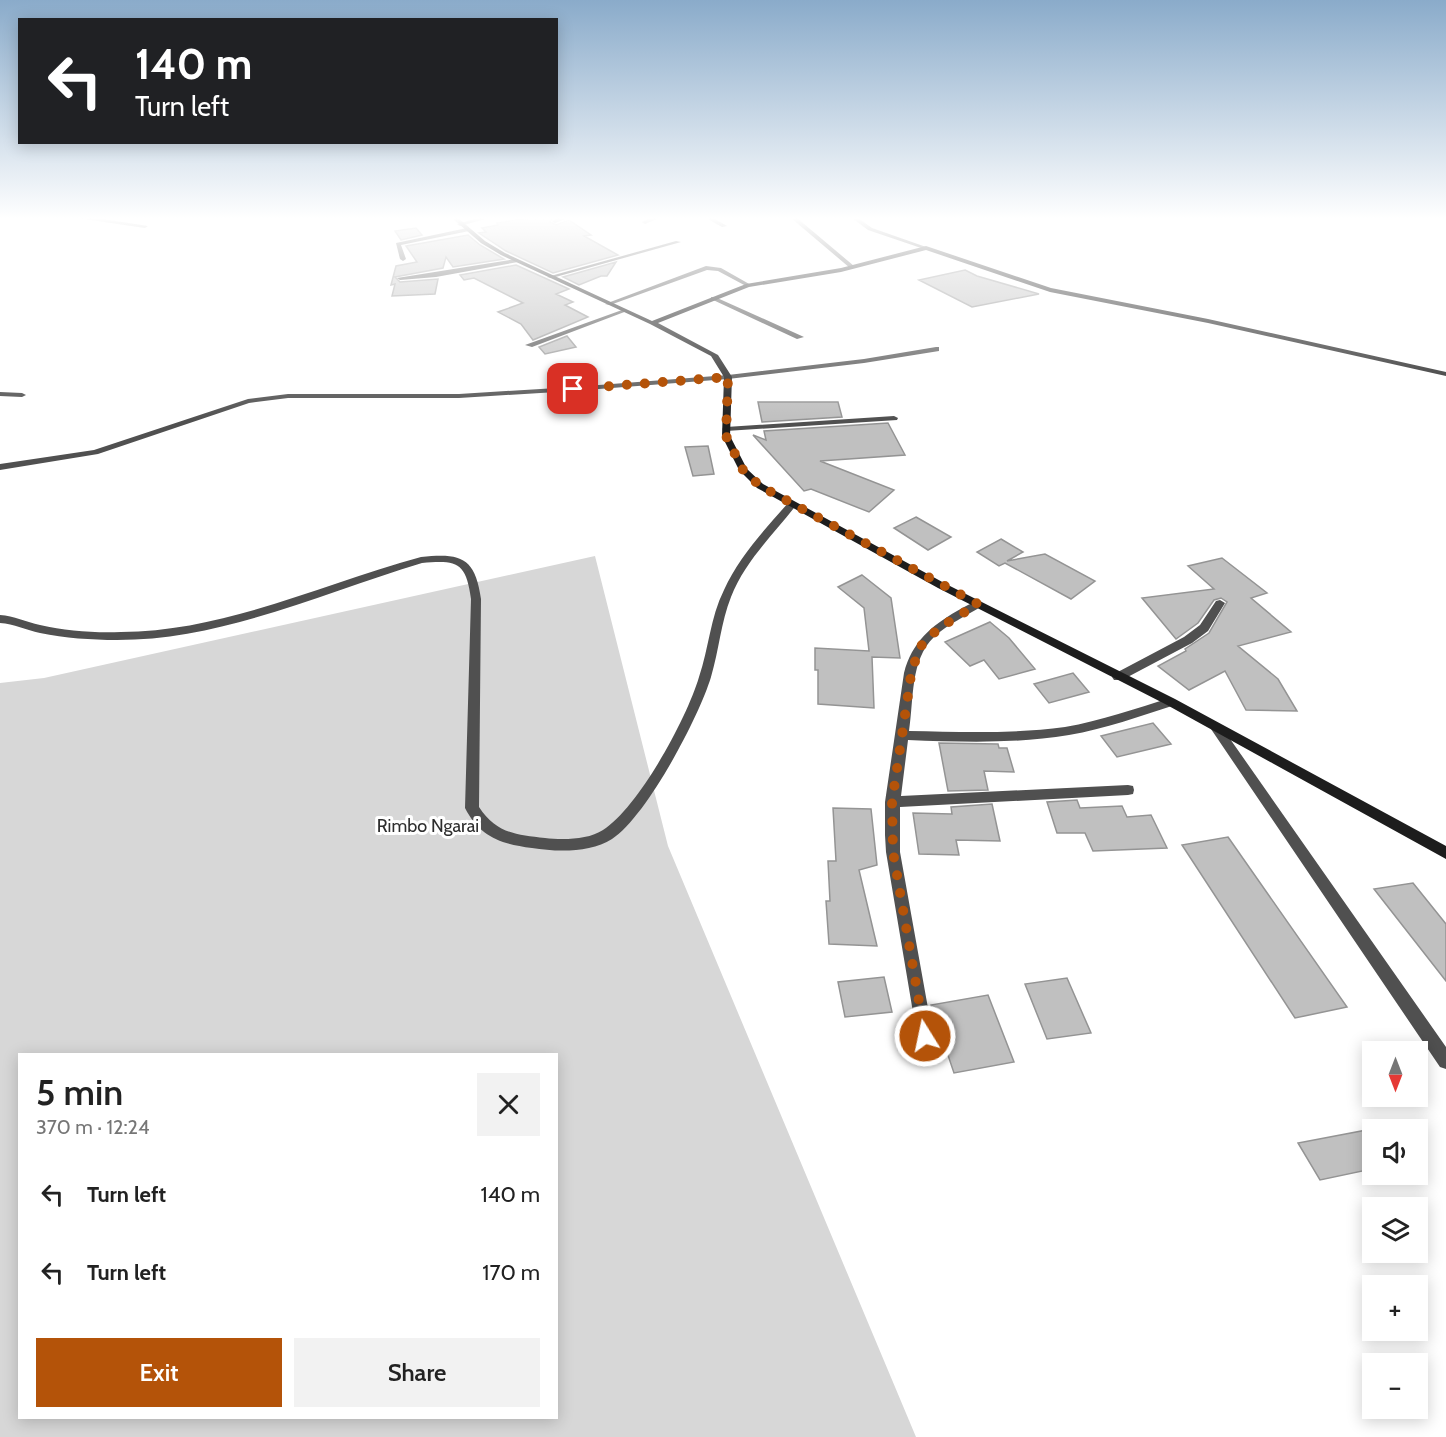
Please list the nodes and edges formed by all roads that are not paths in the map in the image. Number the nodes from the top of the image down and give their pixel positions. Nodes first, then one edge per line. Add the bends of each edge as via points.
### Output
1 (567, 285) edge
2 (660, 285) edge
3 (748, 285) edge
4 (1035, 285) edge
5 (713, 298) junction
6 (608, 304) junction
7 (624, 311) junction
8 (652, 323) junction
9 (800, 337) dead end
10 (529, 345) dead end
11 (936, 349) dead end
12 (1446, 374) edge
13 (728, 377) junction
14 (0, 394) edge
15 (22, 395) dead end
16 (894, 418) dead end
17 (726, 429) junction
18 (0, 467) edge
19 (792, 504) junction
20 (1220, 603) dead end
21 (978, 604) junction
22 (0, 619) edge
23 (1118, 677) junction
24 (1171, 702) junction
25 (1217, 729) junction
26 (903, 735) junction
27 (1128, 790) dead end
28 (892, 802) junction
29 (1446, 853) edge
30 (925, 1036) dead end
31 (1446, 1061) edge

1 - 6 street
2 - 6 street
3 - 5 street
4 - 12 street
5 - 8 street
5 - 9 street
6 - 7 street
7 - 8 street
7 - 10 street
8 - 13 street via 714,355
11 - 13 street
13 - 17 street
13 - 18 street via 459,396 288,396 248,401 95,453
14 - 15 street
16 - 17 street
17 - 19 street via 743,470 760,486
19 - 21 street
19 - 22 street via 755,548 730,587 706,676 653,783 629,817 607,835 562,846 517,841 486,828 472,808 476,599 471,573 459,559 421,560 245,617 180,633 129,637 82,634 42,630
20 - 23 street via 1203,628 1188,640
21 - 23 street
21 - 26 street via 939,628 919,648
23 - 24 street
24 - 25 street
24 - 26 street via 1105,723 1052,733 969,738
25 - 29 street
25 - 31 street
26 - 28 street
27 - 28 street
28 - 30 street via 893,852

